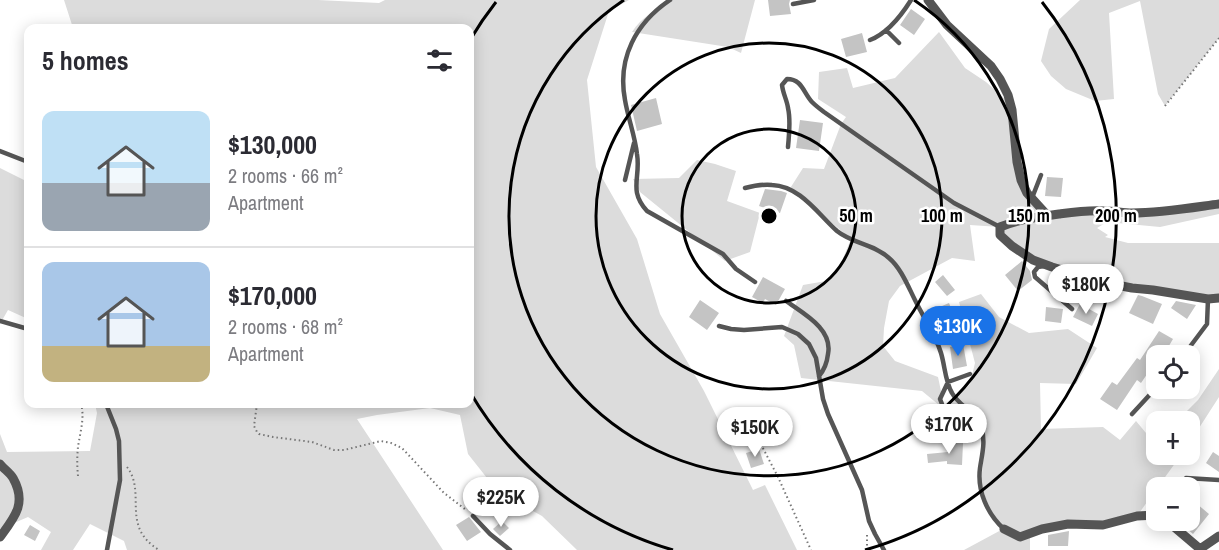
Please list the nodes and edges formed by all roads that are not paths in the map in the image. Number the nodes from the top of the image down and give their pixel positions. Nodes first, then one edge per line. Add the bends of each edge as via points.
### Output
1 (670, 0) edge
2 (814, 0) edge
3 (911, 0) edge
4 (928, 0) edge
5 (794, 4) dead end
6 (886, 30) junction
7 (870, 40) dead end
8 (899, 43) dead end
9 (634, 140) junction
10 (788, 147) dead end
11 (0, 152) edge
12 (24, 161) edge
13 (1041, 176) dead end
14 (625, 180) dead end
15 (745, 188) dead end
16 (1031, 199) junction
17 (1219, 204) edge
18 (1047, 215) junction
19 (1000, 227) junction
20 (1053, 267) junction
21 (754, 282) dead end
22 (1219, 298) edge
23 (1208, 299) junction
24 (786, 301) dead end
25 (1072, 309) dead end
26 (0, 321) edge
27 (720, 326) dead end
28 (24, 328) edge
29 (960, 334) dead end
30 (937, 342) junction
31 (1191, 345) edge
32 (970, 374) dead end
33 (818, 376) junction
34 (948, 382) junction
35 (1146, 399) edge
36 (108, 408) edge
37 (1132, 414) dead end
38 (952, 439) dead end
39 (0, 464) edge
40 (1200, 479) edge
41 (1219, 480) edge
42 (473, 516) road end
43 (1146, 516) edge
44 (1004, 529) joint
45 (1179, 531) edge
46 (1219, 536) edge
47 (0, 537) edge
48 (1200, 549) edge
49 (107, 550) edge
50 (510, 550) edge
51 (884, 550) edge

1 - 9 lane via 649,16 627,52 623,85
2 - 5 lane
3 - 6 lane
4 - 16 street via 1000,79 1012,110 1021,180
6 - 7 lane
6 - 8 lane
9 - 14 lane
9 - 21 lane via 636,189 641,204 723,254
10 - 19 lane via 789,112 782,85 787,79 794,79 812,102 841,124 954,203
11 - 12 lane
13 - 16 lane
15 - 30 lane via 772,185 791,190 845,237 880,250 892,259
16 - 18 street
17 - 18 street via 1150,212 1077,211
18 - 19 street
19 - 20 street via 999,235 1012,246
20 - 23 street via 1106,283
20 - 25 lane via 1038,267 1035,277
22 - 23 street
23 - 31 lane via 1207,324
24 - 33 lane via 817,324 828,341 827,362
26 - 28 lane
27 - 33 lane via 738,330 782,327 798,334 816,358
29 - 30 lane
30 - 34 lane
32 - 34 lane
33 - 51 lane via 828,414 862,490 868,521
34 - 38 lane via 940,399
34 - 44 lane via 959,403 981,427 981,494
35 - 37 lane
36 - 49 lane via 119,441 120,480
39 - 47 street via 12,476 20,504
40 - 41 lane
42 - 50 lane
43 - 44 street via 1102,525 1068,524 1020,537
45 - 48 street
46 - 48 street

